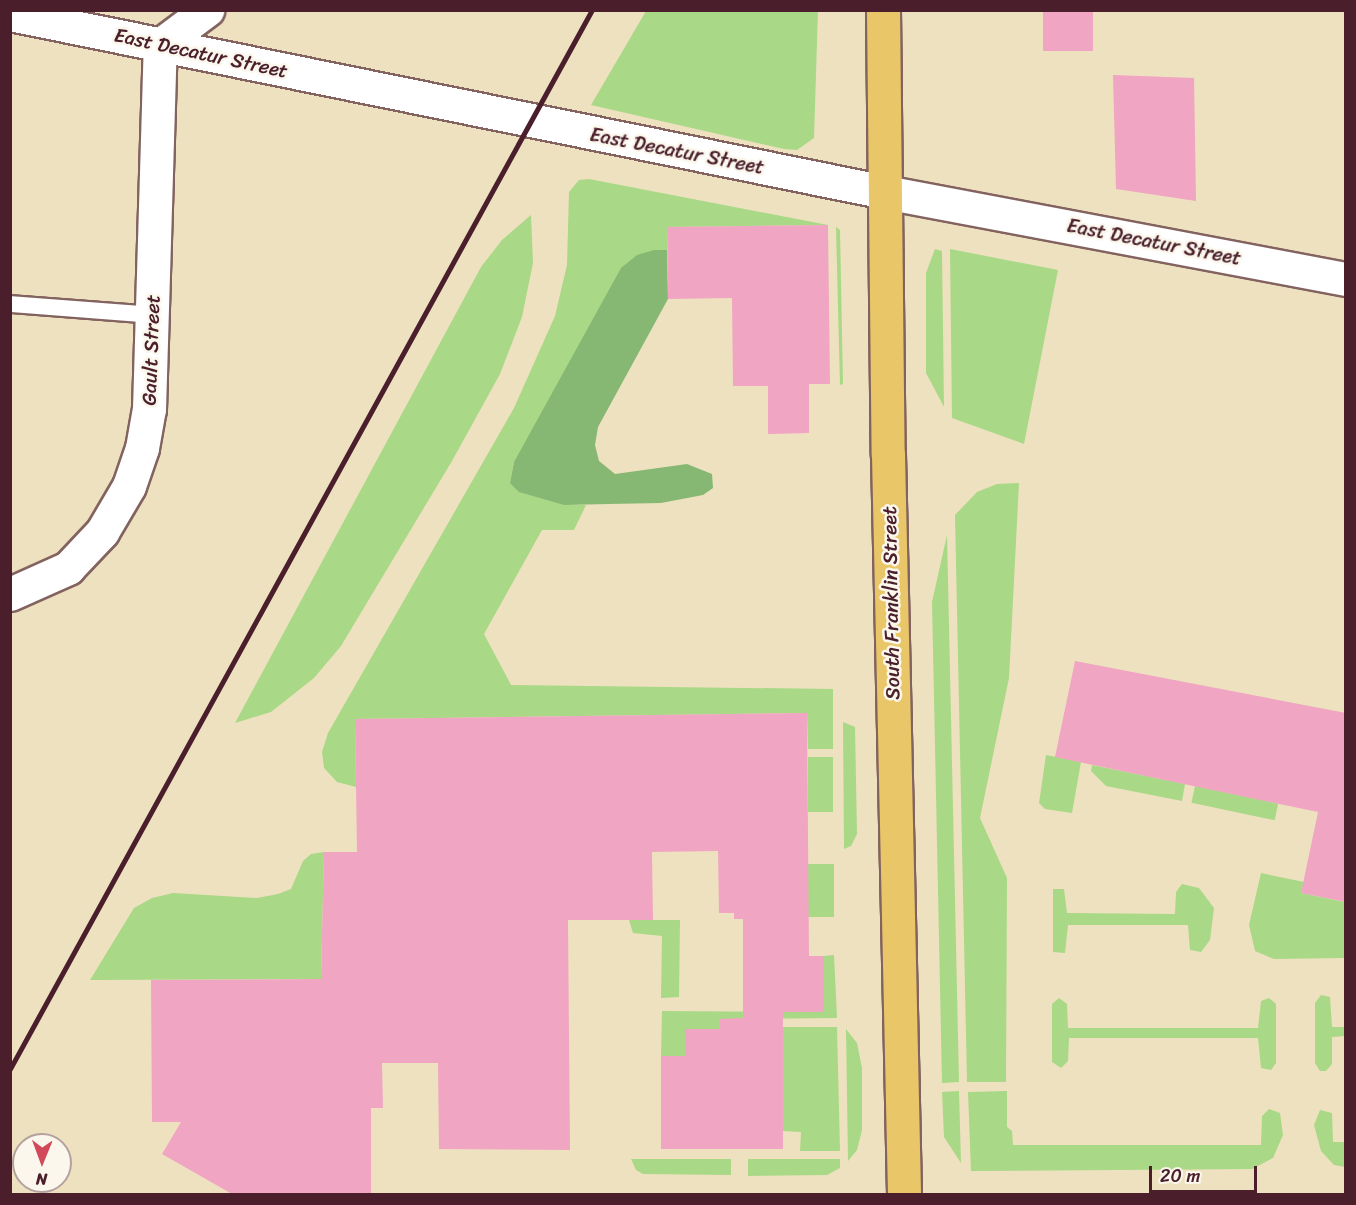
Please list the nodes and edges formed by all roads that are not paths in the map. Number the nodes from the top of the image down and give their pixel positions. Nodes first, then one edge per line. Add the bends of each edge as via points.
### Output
1 (207, 10) edge
2 (883, 10) edge
3 (10, 14) edge
4 (74, 19) edge
5 (160, 45) junction
6 (885, 192) junction
7 (1346, 279) edge
8 (10, 304) edge
9 (153, 315) junction
10 (10, 594) edge
11 (904, 1194) edge

1 - 5 street
2 - 6 main road, South Franklin Street
3 - 4 street, East Decatur Street
4 - 5 street, East Decatur Street
5 - 6 street, East Decatur Street
5 - 9 street, Gault Street
6 - 7 street, East Decatur Street
6 - 11 main road, South Franklin Street
8 - 9 lane
9 - 10 street, Gault Street via 149,409 142,448 129,486 102,532 68,568

